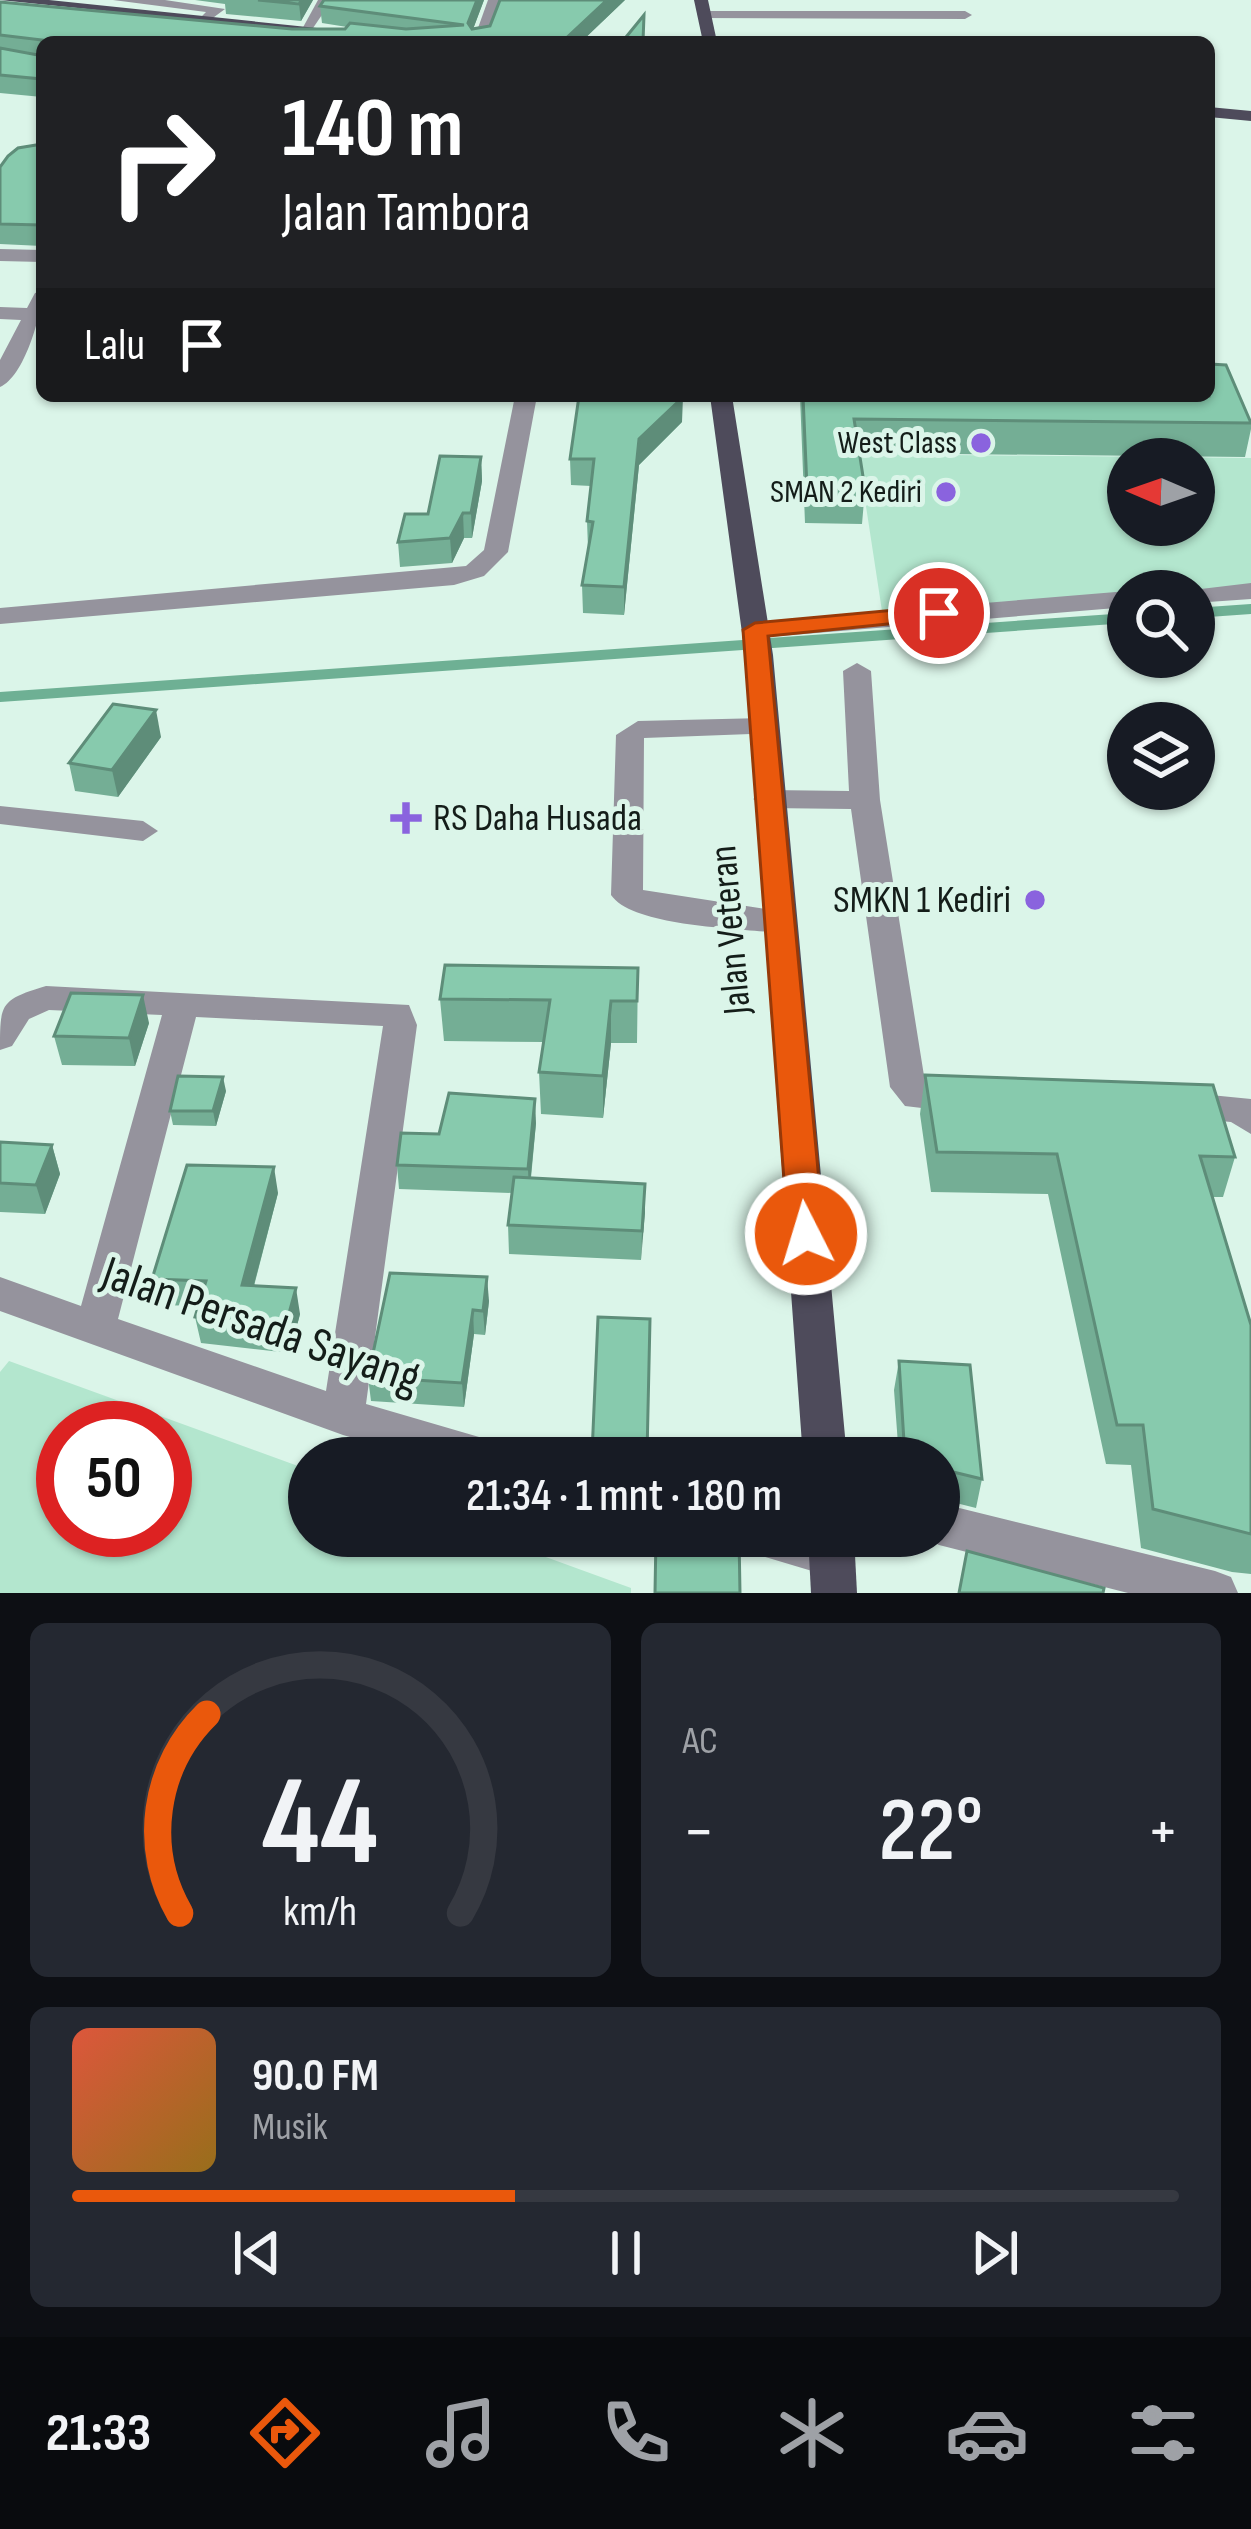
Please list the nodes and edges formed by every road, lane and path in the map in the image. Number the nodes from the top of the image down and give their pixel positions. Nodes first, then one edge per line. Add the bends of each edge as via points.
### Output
1 (4, 0) edge
2 (120, 0) edge
3 (325, 0) edge
4 (495, 0) edge
5 (703, 8) edge
6 (0, 10) edge
7 (965, 15) dead end
8 (206, 19) junction
9 (305, 28) junction
10 (383, 35) edge
11 (276, 36) edge
12 (482, 36) edge
13 (1215, 113) edge
14 (1251, 116) edge
15 (0, 255) edge
16 (36, 256) edge
17 (36, 309) edge
18 (0, 313) edge
19 (36, 317) edge
20 (0, 381) edge
21 (525, 402) edge
22 (722, 402) edge
23 (1251, 591) edge
24 (1215, 594) edge
25 (1107, 601) edge
26 (0, 616) edge
27 (757, 640) junction
28 (857, 671) dead end
29 (765, 728) junction
30 (768, 799) junction
31 (865, 800) junction
32 (0, 815) edge
33 (143, 831) dead end
34 (778, 922) junction
35 (182, 1004) junction
36 (9, 1024) edge
37 (997, 1101) edge
38 (1154, 1106) edge
39 (1251, 1120) edge
40 (0, 1294) edge
41 (96, 1325) junction
42 (343, 1417) junction
43 (414, 1437) edge
44 (823, 1437) edge
45 (960, 1529) edge
46 (1215, 1593) edge

1 - 8 main road
2 - 8 street via 218,9
3 - 9 street
4 - 12 street
5 - 7 street
6 - 11 street
8 - 9 main road
9 - 10 main road
13 - 14 main road
15 - 16 street
17 - 18 street
19 - 20 street
21 - 26 street via 496,552 475,571
22 - 27 main road, Jalan Veteran
23 - 24 street
25 - 27 street
27 - 29 main road, Jalan Veteran
28 - 31 street
29 - 30 main road, Jalan Veteran
29 - 34 street via 630,735 627,895 643,905
30 - 31 street
30 - 34 main road, Jalan Veteran
31 - 37 street via 908,1087 929,1100
32 - 33 street
34 - 44 main road, Jalan Veteran
35 - 36 street via 46,998
35 - 41 street
35 - 42 street via 397,1014
38 - 39 street via 1240,1109
40 - 41 street, Jalan Persada Sayang
41 - 42 street, Jalan Persada Sayang
42 - 43 street, Jalan Persada Sayang
45 - 46 street

